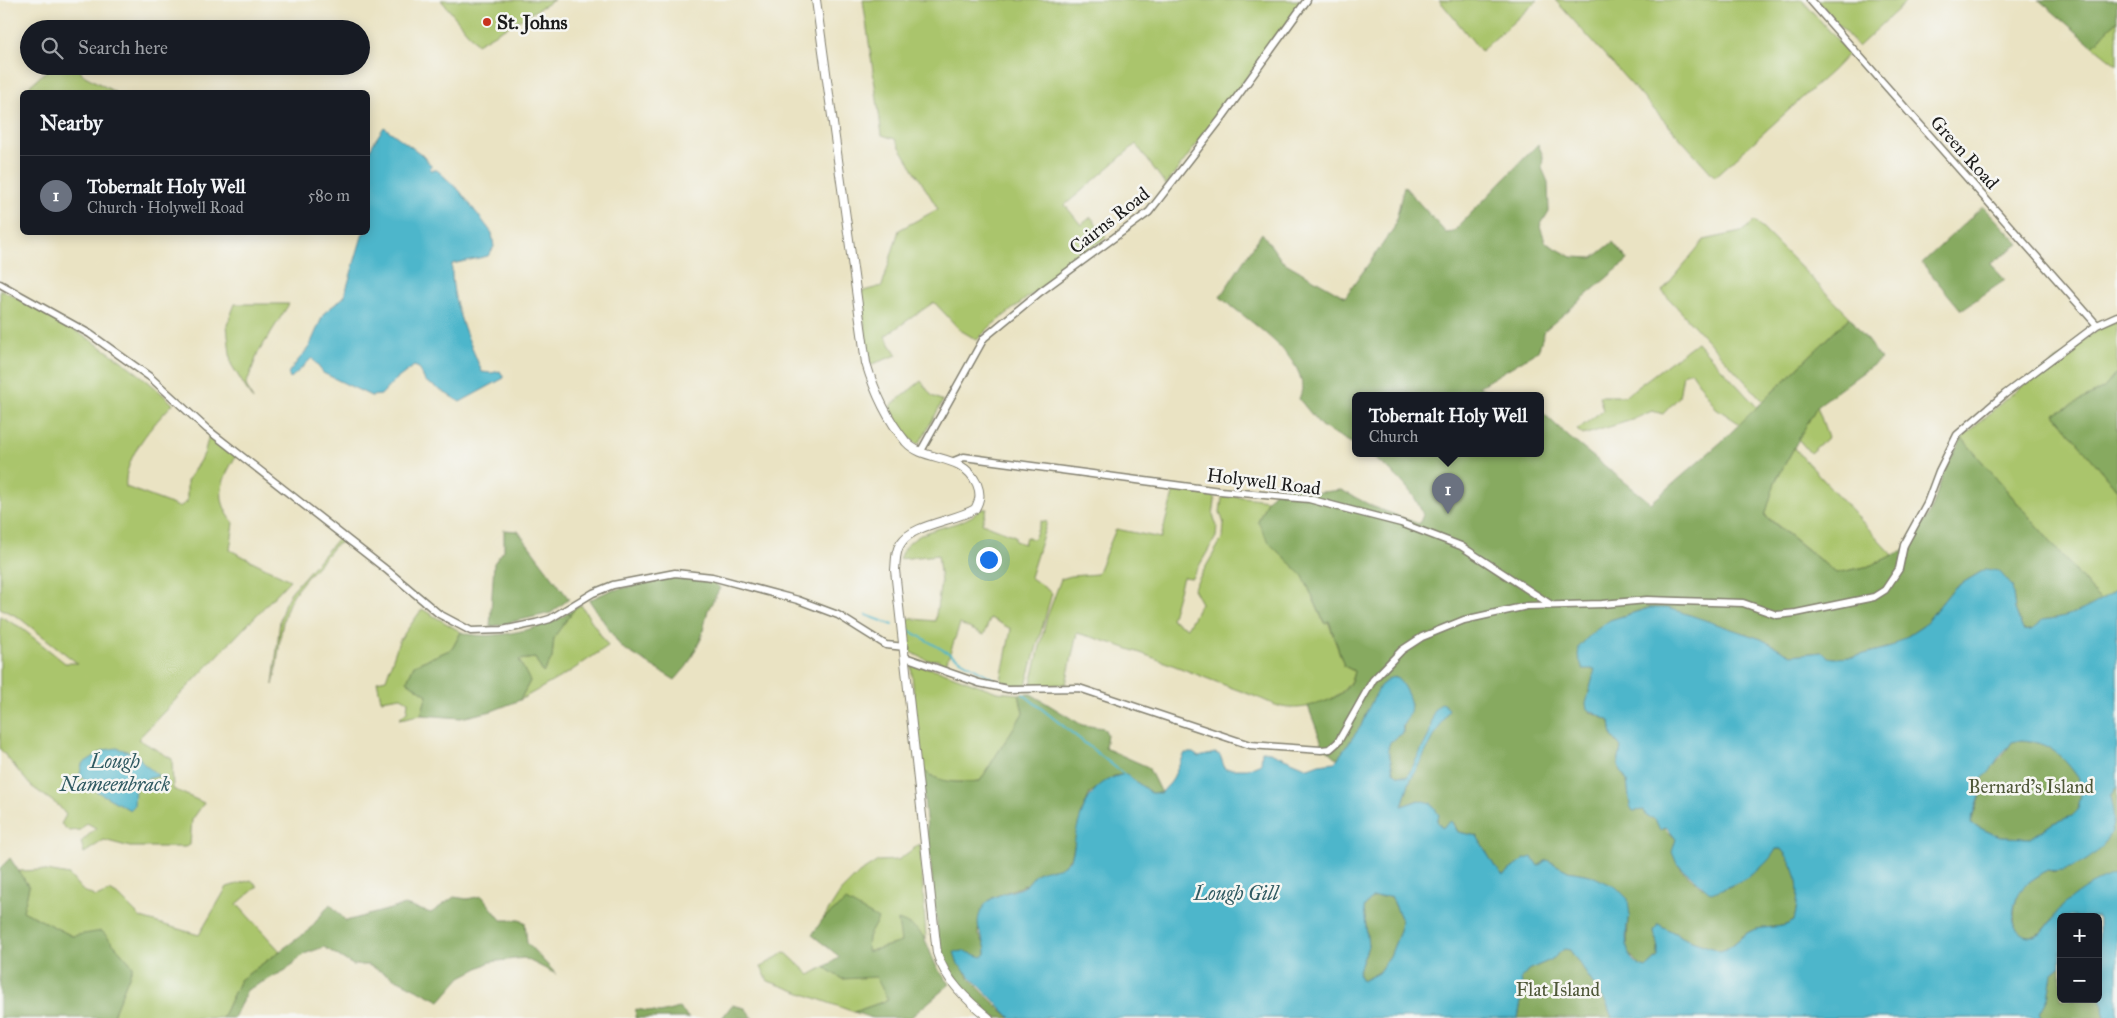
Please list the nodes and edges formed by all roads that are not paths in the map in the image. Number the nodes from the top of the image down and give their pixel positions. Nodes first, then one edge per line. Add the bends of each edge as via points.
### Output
1 (816, 0) edge
2 (1307, 0) edge
3 (1810, 0) edge
4 (0, 284) edge
5 (2117, 316) edge
6 (2097, 325) junction
7 (920, 451) junction
8 (954, 461) junction
9 (1550, 604) junction
10 (905, 647) junction
11 (905, 658) junction
12 (989, 1018) edge

1 - 7 main road via 866,363 894,424 908,443
2 - 7 street, Cairns Road via 1149,212 1040,292 984,338
3 - 6 street, Green Road
4 - 10 street via 90,334 150,377 207,429 439,614 471,631 494,631 536,623 593,592 613,585 667,574 686,574 712,577 798,600 838,614 886,645
5 - 6 street
6 - 9 street via 2005,394 1957,435 1904,545 1899,569 1885,590 1874,597 1777,615 1743,603 1693,600
7 - 8 main road
8 - 9 street, Holywell Road via 964,457 1309,500 1335,506 1400,523 1452,542
8 - 10 main road via 975,480 980,500 967,514 924,527 901,542 896,553 895,570
9 - 11 street via 1464,620 1422,637 1402,650 1374,680 1338,742 1330,749 1321,750 1250,745 1087,690 1068,687 1008,689 979,683
10 - 11 main road
11 - 12 main road via 937,953 941,967 952,982

